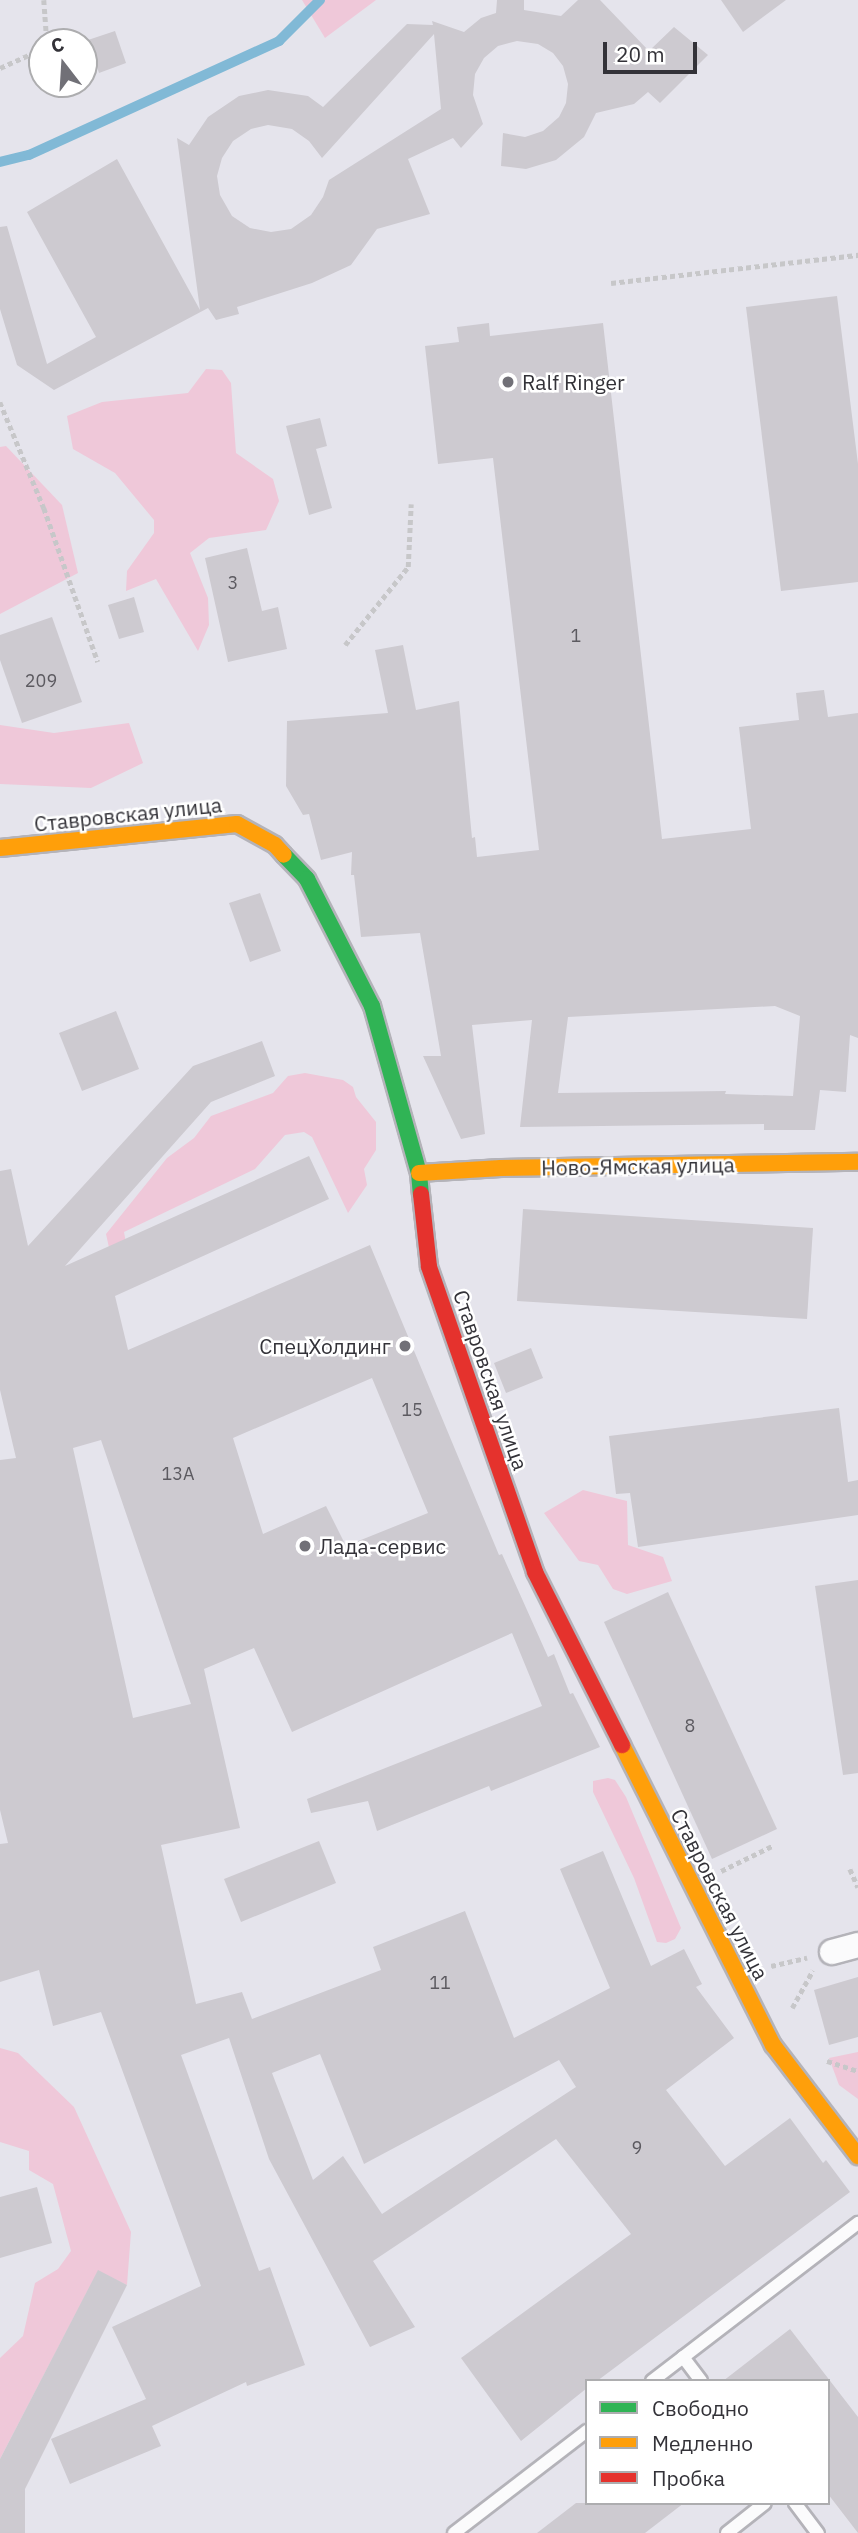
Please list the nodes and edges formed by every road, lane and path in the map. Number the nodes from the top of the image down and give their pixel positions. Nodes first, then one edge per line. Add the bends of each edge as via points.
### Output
1 (44, 0) edge
2 (46, 28) edge
3 (28, 55) edge
4 (0, 68) edge
5 (858, 255) edge
6 (611, 283) dead end
7 (0, 402) edge
8 (411, 504) dead end
9 (345, 645) dead end
10 (98, 662) dead end
11 (0, 848) edge
12 (858, 1162) edge
13 (419, 1173) junction
14 (774, 1845) dead end
15 (850, 1869) dead end
16 (692, 1886) junction
17 (858, 1887) edge
18 (858, 1945) edge
19 (832, 1952) junction
20 (736, 1975) junction
21 (773, 2045) junction
22 (822, 2060) dead end
23 (858, 2071) edge
24 (858, 2157) edge
25 (858, 2223) edge
26 (683, 2357) junction
27 (655, 2379) edge
28 (700, 2379) edge
29 (585, 2433) edge
30 (762, 2505) edge
31 (797, 2505) edge
32 (454, 2533) edge
33 (727, 2533) edge
34 (818, 2533) edge

1 - 2 path
3 - 4 path
5 - 6 path
7 - 10 path via 44,508
8 - 9 path via 408,567
11 - 13 street, Ставровская улица via 237,824 275,845 307,879 372,1006
12 - 13 street, Ново-Ямская улица
13 - 16 street, Ставровская улица via 429,1266 536,1572
14 - 16 path
15 - 17 path
16 - 20 street, Ставровская улица
18 - 19 street
19 - 20 path
19 - 21 path via 810,1972
20 - 21 street, Ставровская улица
21 - 24 street, Ставровская улица
22 - 23 path
25 - 26 lane
26 - 27 lane
26 - 28 lane
29 - 32 lane
30 - 33 lane
31 - 34 lane

